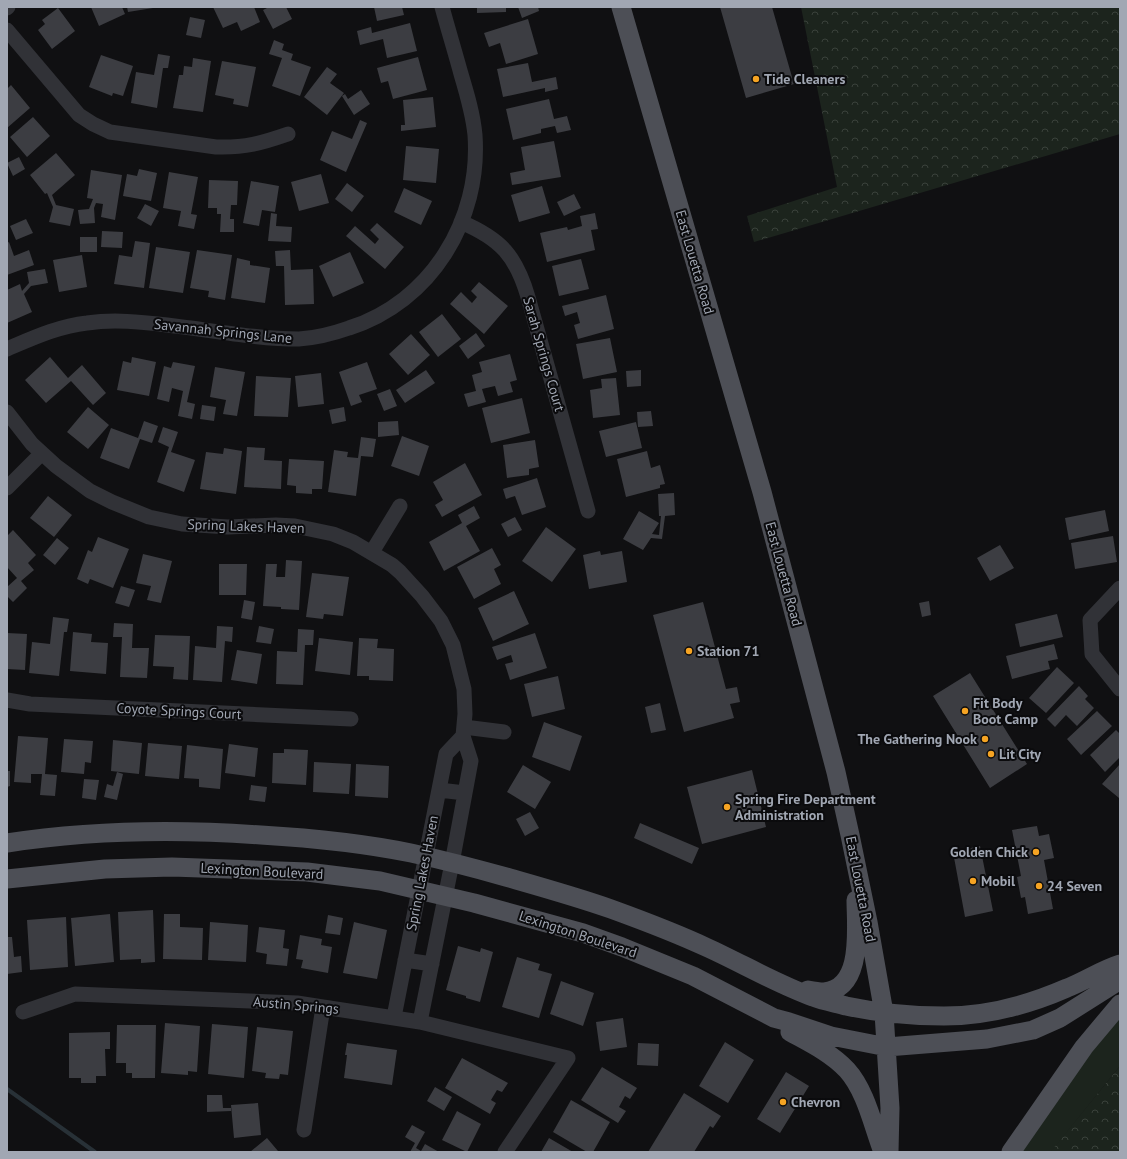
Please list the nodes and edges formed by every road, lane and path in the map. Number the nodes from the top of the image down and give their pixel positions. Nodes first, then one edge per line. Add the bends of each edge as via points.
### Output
1 (442, 7) edge
2 (621, 7) edge
3 (7, 30) edge
4 (288, 134) dead end
5 (461, 222) junction
6 (7, 348) edge
7 (7, 412) edge
8 (41, 454) junction
9 (7, 488) edge
10 (400, 506) dead end
11 (588, 511) dead end
12 (372, 552) junction
13 (1120, 588) edge
14 (1120, 689) edge
15 (7, 700) edge
16 (351, 719) dead end
17 (463, 732) junction
18 (504, 732) dead end
19 (439, 790) junction
20 (465, 793) junction
21 (7, 843) edge
22 (426, 857) junction
23 (452, 863) junction
24 (856, 865) junction
25 (7, 880) edge
26 (419, 890) junction
27 (445, 897) junction
28 (405, 960) junction
29 (432, 964) junction
30 (1120, 964) edge
31 (1120, 979) edge
32 (788, 987) junction
33 (1120, 1004) edge
34 (323, 1007) junction
35 (23, 1012) dead end
36 (884, 1013) junction
37 (394, 1017) junction
38 (774, 1018) junction
39 (420, 1022) junction
40 (887, 1047) junction
41 (304, 1130) dead end
42 (504, 1152) edge
43 (883, 1152) edge
44 (889, 1152) edge
45 (1011, 1152) edge

1 - 5 street, Savannah Springs Lane via 473,122 473,182
2 - 24 main road, East Louetta Road via 762,492 836,772
3 - 4 street via 79,115 110,132 233,148 261,143
5 - 6 street, Savannah Springs Lane via 443,257 409,295 388,311 363,324 328,335 312,338 248,336 133,321 105,321 60,329
5 - 11 street, Sarah Springs Court via 494,240 511,258 520,274
7 - 8 street, Spring Lakes Haven
8 - 9 street
8 - 12 street, Spring Lakes Haven via 90,491 149,517 206,526 276,525 302,528 333,534
10 - 12 street
12 - 17 street, Spring Lakes Haven via 400,572 422,596 445,628 453,644 464,689
13 - 14 street via 1090,620 1092,654
15 - 16 street, Coyote Springs Court via 30,704
17 - 18 street
17 - 19 street, Spring Lakes Haven via 446,754
17 - 20 street, Spring Lakes Haven via 471,761
19 - 20 street
19 - 22 street, Spring Lakes Haven
20 - 23 street, Spring Lakes Haven
21 - 22 main road via 75,835 154,831 225,832 332,841
22 - 23 main road
22 - 26 street, Spring Lakes Haven
23 - 27 street, Spring Lakes Haven
23 - 32 main road via 597,904 662,928
24 - 32 main road via 855,957 848,977 830,991
24 - 36 main road, East Louetta Road
25 - 26 main road, Lexington Boulevard via 105,869 172,867 307,872 380,881
26 - 27 main road, Lexington Boulevard
26 - 28 street, Spring Lakes Haven
27 - 29 street, Spring Lakes Haven
27 - 38 main road, Lexington Boulevard via 548,923 622,947 693,976
28 - 29 street
28 - 37 street, Spring Lakes Haven
29 - 39 street, Spring Lakes Haven
30 - 36 main road via 1069,988 1008,1009 947,1016
31 - 40 main road, Lexington Boulevard via 1060,1018 1033,1030 987,1039
32 - 36 main road via 815,998
33 - 45 main road via 1084,1047
34 - 35 street, Austin Springs via 297,1003 75,994
34 - 37 street, Austin Springs
34 - 41 street
36 - 40 main road, East Louetta Road
37 - 39 street, Austin Springs
38 - 40 main road, Lexington Boulevard via 831,1036
38 - 43 main road via 787,1030 826,1053 848,1071 866,1102
39 - 42 street, Austin Springs via 568,1058
40 - 44 main road, East Louetta Road

